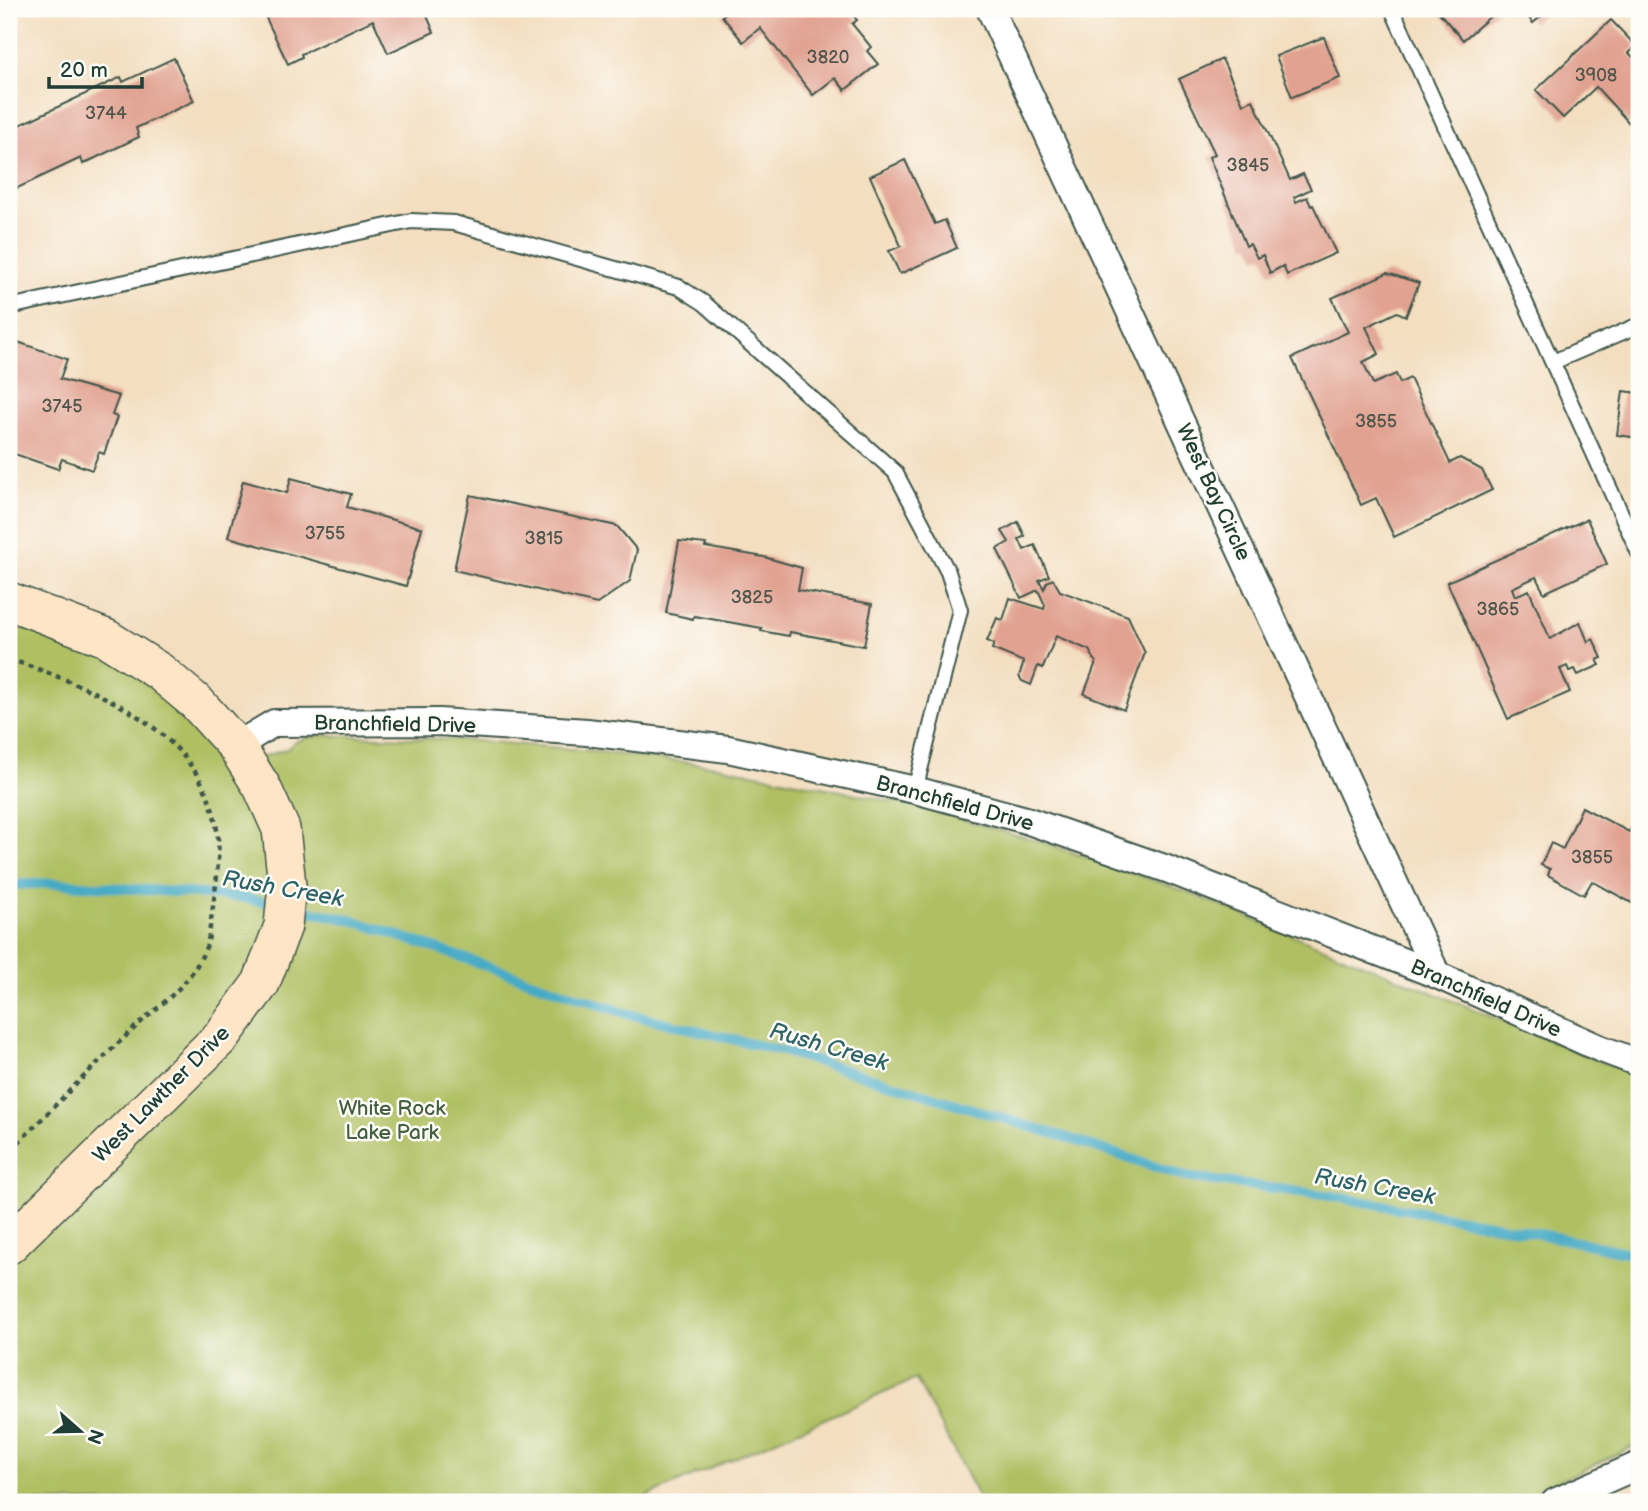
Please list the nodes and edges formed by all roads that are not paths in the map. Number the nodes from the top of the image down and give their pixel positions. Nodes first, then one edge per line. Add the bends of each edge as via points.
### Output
1 (990, 9) edge
2 (1392, 9) edge
3 (9, 307) edge
4 (1639, 325) edge
5 (1553, 362) junction
6 (1639, 553) edge
7 (9, 601) edge
8 (236, 746) junction
9 (915, 790) junction
10 (1437, 975) junction
11 (1639, 1063) edge
12 (9, 1245) edge
13 (1639, 1465) edge
14 (1555, 1502) edge

1 - 10 street, West Bay Circle
2 - 5 lane
3 - 9 lane via 411,221 454,223 678,287 704,303 895,471 948,572 960,610
4 - 5 lane
5 - 6 lane
7 - 8 street, West Lawther Drive via 106,638 160,672 197,703
8 - 9 street, Branchfield Drive via 274,723 439,722 587,732 728,749
8 - 12 street, West Lawther Drive via 281,829 287,885 283,926 261,983 222,1036
9 - 10 street, Branchfield Drive via 1026,820 1154,864
10 - 11 street, Branchfield Drive
13 - 14 street

